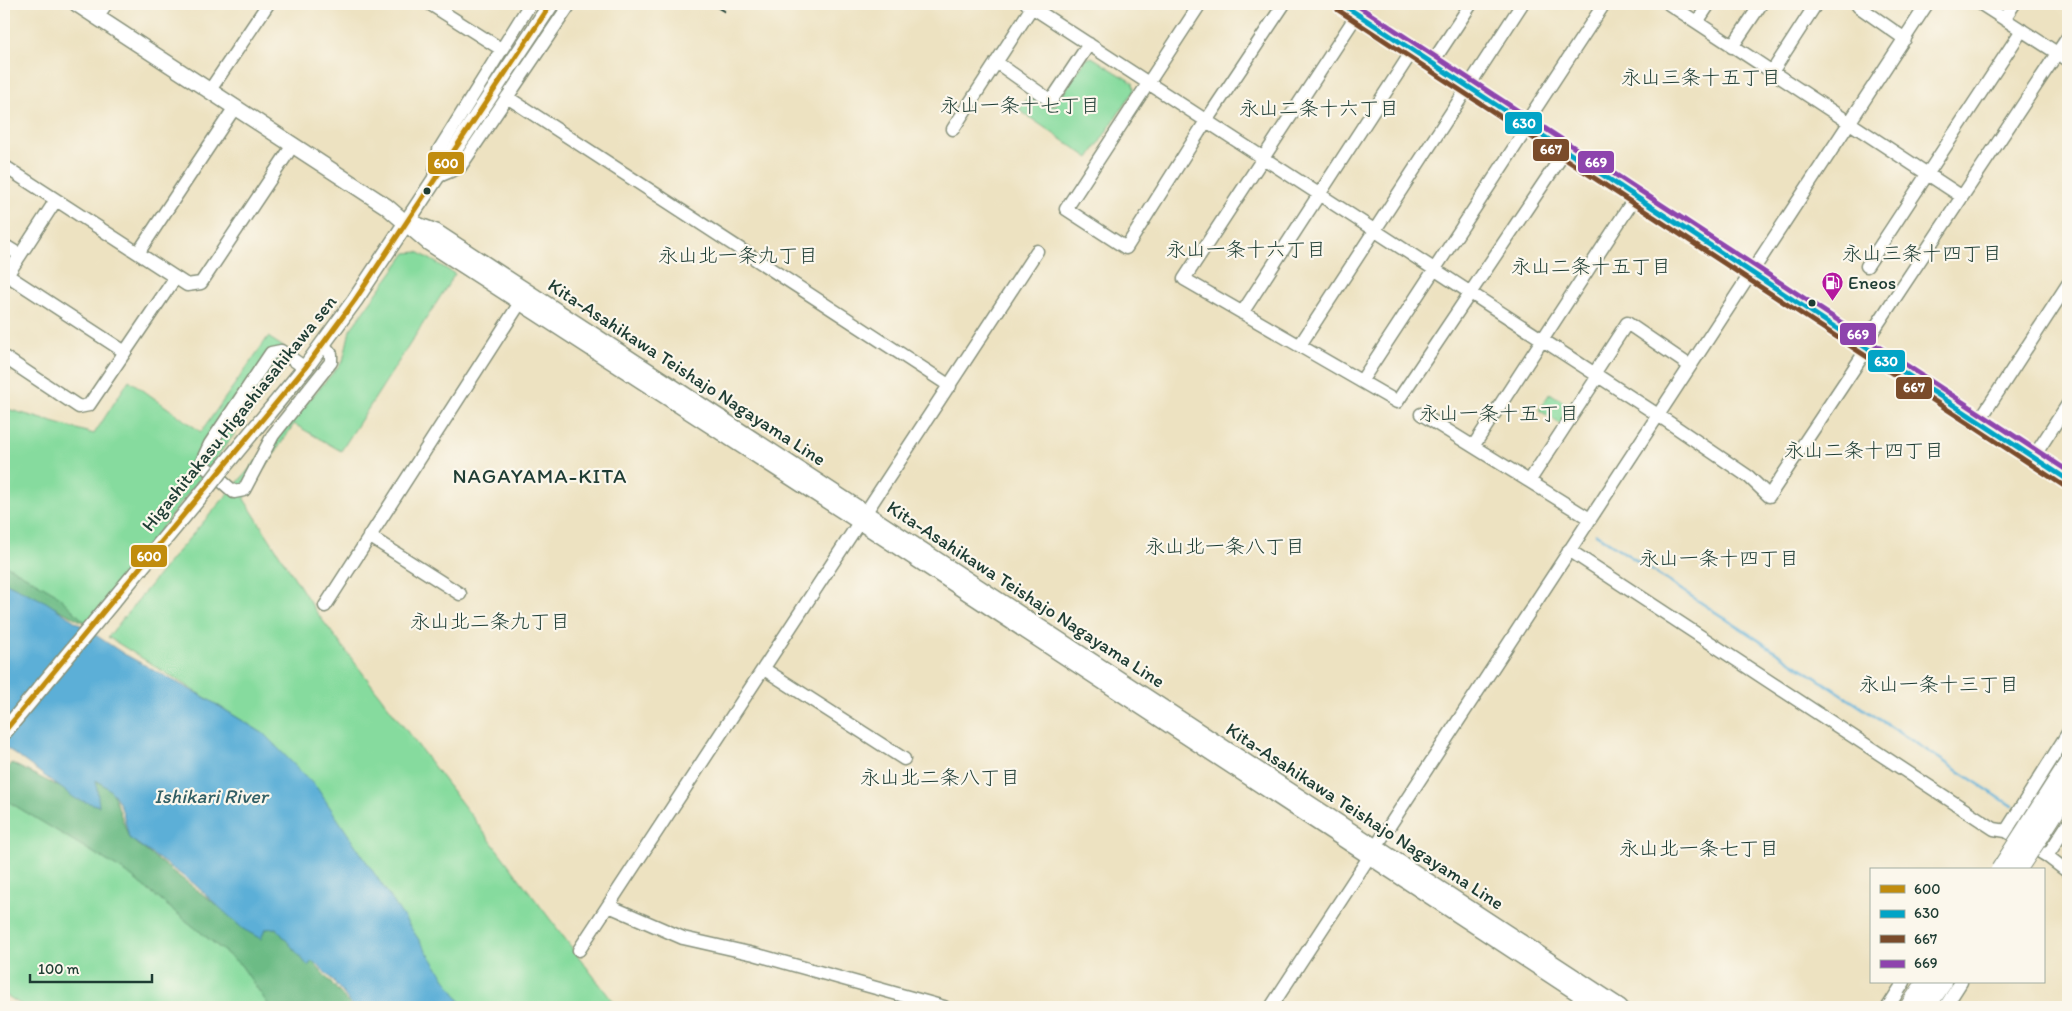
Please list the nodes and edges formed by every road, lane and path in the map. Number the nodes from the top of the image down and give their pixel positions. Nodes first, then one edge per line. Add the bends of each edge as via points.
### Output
1 (77, 4) edge
2 (106, 4) edge
3 (268, 4) edge
4 (430, 4) edge
5 (530, 4) edge
6 (551, 4) edge
7 (570, 4) edge
8 (1200, 4) edge
9 (1284, 4) edge
10 (1342, 4) edge
11 (1471, 4) edge
12 (1522, 4) edge
13 (1604, 4) edge
14 (1669, 4) edge
15 (1709, 4) edge
16 (1761, 4) edge
17 (1816, 4) edge
18 (1927, 4) edge
19 (1981, 4) edge
20 (2014, 4) edge
21 (1031, 5) edge
22 (1858, 6) dead end
23 (1361, 9) edge
24 (98, 17) junction
25 (2004, 19) junction
26 (1697, 22) junction
27 (2022, 30) junction
28 (2068, 37) edge
29 (1905, 39) junction
30 (1089, 44) junction
31 (1732, 47) junction
32 (501, 49) junction
33 (1413, 50) junction
34 (2057, 52) junction
35 (2068, 60) edge
36 (996, 62) junction
37 (1432, 63) junction
38 (1772, 72) junction
39 (1149, 82) junction
40 (1468, 86) junction
41 (210, 90) junction
42 (507, 97) junction
43 (235, 107) junction
44 (1206, 121) junction
45 (1850, 123) junction
46 (1527, 124) junction
47 (953, 129) dead end
48 (292, 145) junction
49 (1566, 150) junction
50 (1263, 158) junction
51 (4, 166) edge
52 (1928, 174) junction
53 (434, 178) junction
54 (1319, 195) junction
55 (1636, 196) junction
56 (1961, 196) junction
57 (56, 200) junction
58 (406, 221) junction
59 (1375, 231) junction
60 (4, 245) edge
61 (1037, 250) dead end
62 (138, 253) junction
63 (20, 256) junction
64 (1866, 266) dead end
65 (1434, 271) junction
66 (1752, 273) junction
67 (6, 277) edge
68 (175, 278) junction
69 (2068, 284) edge
70 (1469, 293) junction
71 (524, 297) junction
72 (1242, 313) junction
73 (1542, 341) junction
74 (322, 344) junction
75 (1300, 346) junction
76 (1865, 348) junction
77 (125, 352) junction
78 (4, 358) edge
79 (1690, 366) junction
80 (305, 368) junction
81 (1596, 375) junction
82 (1362, 380) junction
83 (950, 386) junction
84 (2068, 404) edge
85 (1421, 414) dead end
86 (1658, 415) junction
87 (1979, 422) junction
88 (1474, 445) junction
89 (2033, 458) junction
90 (1530, 480) junction
91 (2068, 480) edge
92 (863, 518) junction
93 (1590, 519) junction
94 (369, 536) junction
95 (1569, 550) junction
96 (460, 594) dead end
97 (325, 606) dead end
98 (764, 670) junction
99 (4, 732) edge
100 (2068, 733) edge
101 (904, 759) dead end
102 (2068, 764) edge
103 (2068, 791) edge
104 (2068, 824) edge
105 (2006, 831) junction
106 (2033, 832) junction
107 (1372, 852) junction
108 (2048, 856) junction
109 (2002, 868) edge
110 (2018, 868) edge
111 (2068, 872) edge
112 (609, 906) junction
113 (579, 950) dead end
114 (1903, 984) edge
115 (1925, 984) edge
116 (1942, 984) edge
117 (1960, 984) edge
118 (944, 1007) edge
119 (1271, 1007) edge
120 (1599, 1007) edge
121 (1620, 1007) edge
122 (1888, 1007) edge
123 (1909, 1007) edge
124 (1926, 1007) edge
125 (1945, 1007) edge

1 - 24 main road, Kita-Asahikawa Teishajo Nagayama Line
2 - 24 street
3 - 41 street
4 - 32 street
5 - 32 street
6 - 53 main road, Higashitakasu Higashiasahikawa sen
7 - 42 street
8 - 39 street
9 - 44 street
10 - 23 highway
11 - 37 street
12 - 40 street
13 - 46 street
14 - 26 street
15 - 26 street
16 - 31 street
17 - 38 street
18 - 29 street
19 - 25 street
20 - 25 street
21 - 30 street
21 - 36 street
22 - 29 street
23 - 33 highway
23 - 50 street
24 - 41 main road, Kita-Asahikawa Teishajo Nagayama Line
25 - 27 street
26 - 31 street
27 - 34 street
27 - 52 street
28 - 34 street
29 - 45 street
30 - 36 street via 1051,101
30 - 39 street
31 - 38 street
32 - 53 street via 439,150
33 - 37 highway
33 - 54 street
34 - 35 street
34 - 56 street
36 - 47 street
37 - 40 highway
38 - 45 street
39 - 44 street
39 - 44 street via 1066,209 1126,248
40 - 46 highway
40 - 59 street
41 - 43 main road, Kita-Asahikawa Teishajo Nagayama Line
42 - 53 street via 460,167
42 - 83 street
43 - 48 main road, Kita-Asahikawa Teishajo Nagayama Line
43 - 62 street
44 - 50 street
45 - 52 street
45 - 66 street
46 - 49 highway
46 - 65 street
48 - 58 main road, Kita-Asahikawa Teishajo Nagayama Line
48 - 68 street via 201,283 187,285
49 - 55 highway
49 - 70 street
50 - 54 street
50 - 72 street via 1184,279
51 - 57 street
52 - 56 street
52 - 64 street
53 - 58 main road, Higashitakasu Higashiasahikawa sen
54 - 59 street
54 - 72 street
55 - 66 highway
55 - 73 street
56 - 76 street
57 - 62 street
57 - 63 street
58 - 71 main road, Kita-Asahikawa Teishajo Nagayama Line via 429,243
58 - 74 main road, Higashitakasu Higashiasahikawa sen
59 - 65 street
59 - 75 street
60 - 63 street
61 - 83 street
62 - 68 street
63 - 67 street
65 - 70 street
65 - 82 street
66 - 76 highway
66 - 79 street
67 - 77 street
68 - 77 street
69 - 87 street
70 - 73 street
70 - 82 street via 1397,402
71 - 92 main road, Kita-Asahikawa Teishajo Nagayama Line
71 - 94 street
72 - 75 street
73 - 81 street
73 - 88 street
74 - 80 main road, Higashitakasu Higashiasahikawa sen
74 - 80 street via 331,354 331,362 273,435 244,490 234,492 203,465 210,444 272,353 281,351
75 - 82 street
76 - 86 street via 1769,496 1749,477
76 - 87 highway
77 - 78 street via 90,405 79,407
79 - 81 street via 1627,323
79 - 86 street
80 - 99 main road, Higashitakasu Higashiasahikawa sen, bridge
81 - 86 street
81 - 90 street
83 - 92 street
84 - 89 street
85 - 88 street
86 - 93 street
87 - 89 highway
88 - 90 street
89 - 91 highway
90 - 93 street
92 - 98 street
92 - 107 main road, Kita-Asahikawa Teishajo Nagayama Line
93 - 95 street
94 - 96 street
94 - 97 street
95 - 105 street via 1994,829
95 - 107 street
98 - 101 street
98 - 112 street
100 - 105 street
102 - 106 highway
103 - 106 highway
104 - 108 street
105 - 108 street
106 - 109 highway, bridge
106 - 110 highway, bridge
107 - 119 street
107 - 120 main road, Kita-Asahikawa Teishajo Nagayama Line
107 - 121 main road, Kita-Asahikawa Teishajo Nagayama Line
108 - 111 street
112 - 113 street
112 - 118 street via 683,938 754,954
114 - 122 street
115 - 123 highway
116 - 124 highway
117 - 125 street

